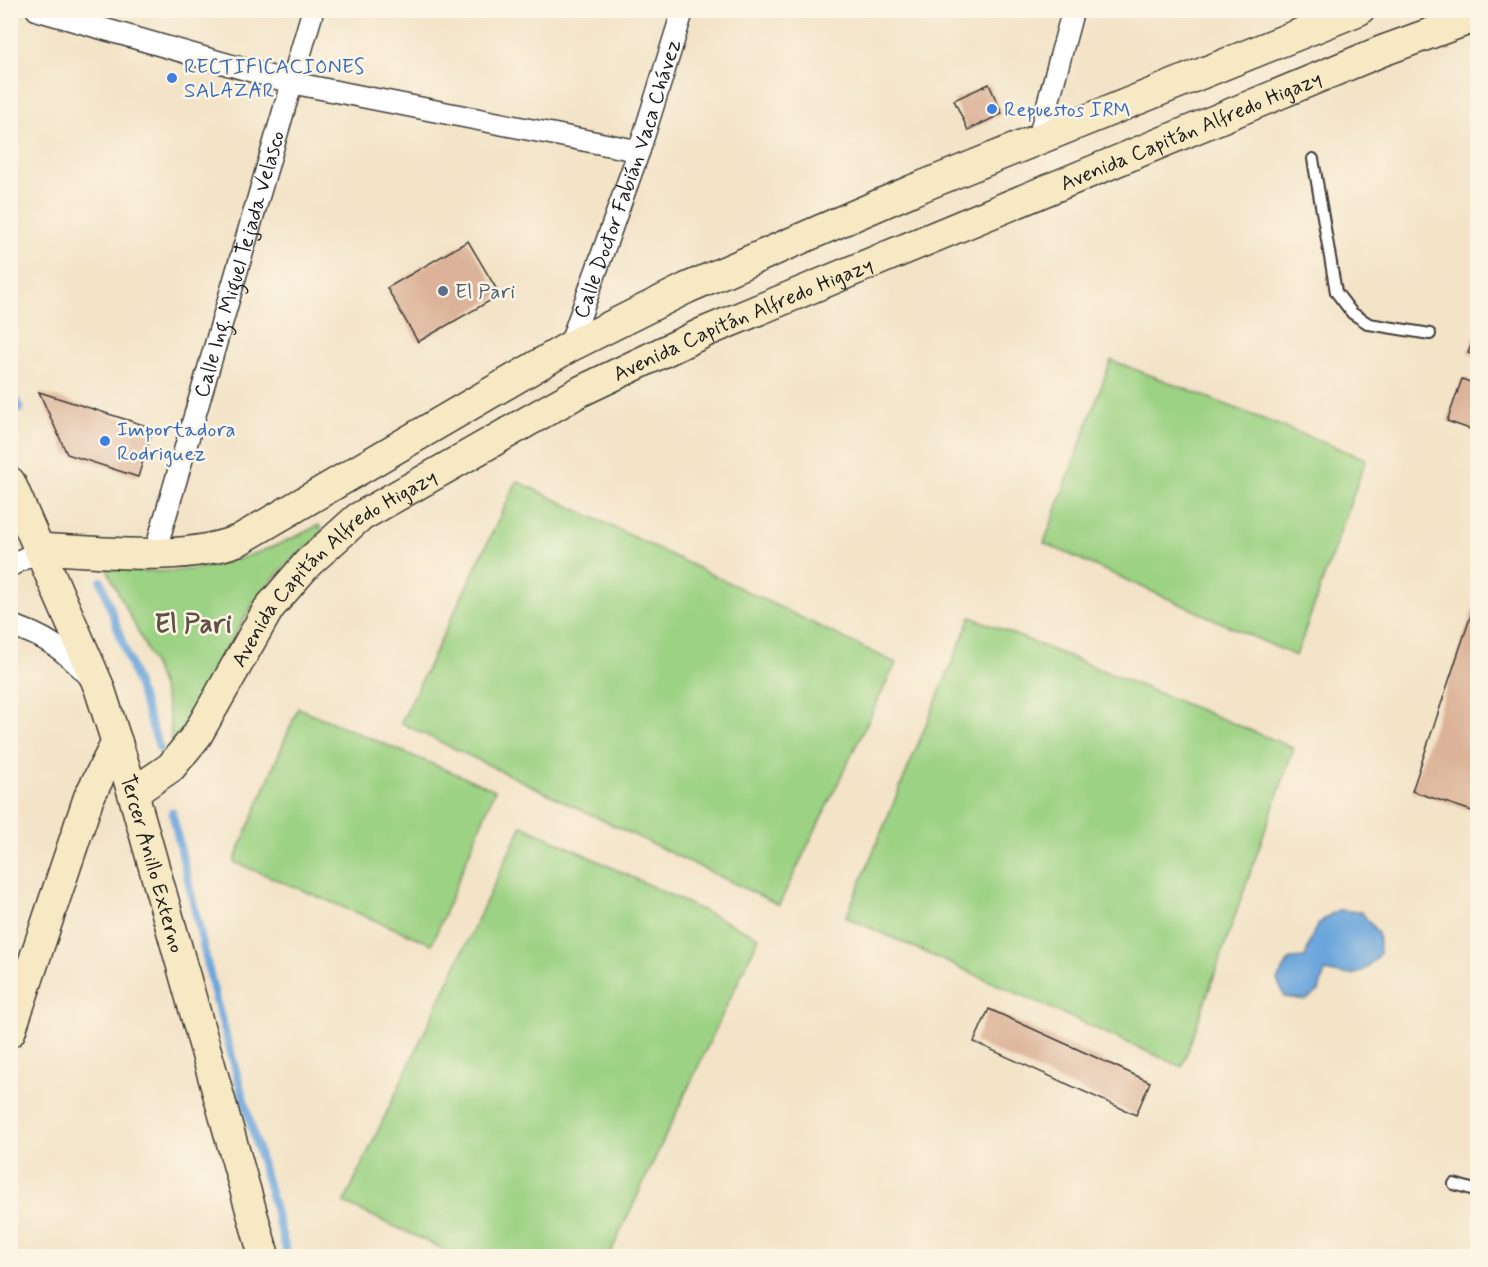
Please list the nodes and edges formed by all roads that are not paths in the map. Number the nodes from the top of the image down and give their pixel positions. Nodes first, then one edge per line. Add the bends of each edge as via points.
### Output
1 (37, 10) edge
2 (314, 10) edge
3 (683, 10) edge
4 (1073, 10) edge
5 (1359, 10) edge
6 (1478, 16) edge
7 (292, 83) junction
8 (1038, 140) junction
9 (639, 151) junction
10 (1313, 159) dead end
11 (1430, 334) dead end
12 (569, 347) junction
13 (10, 482) edge
14 (42, 549) junction
15 (155, 552) junction
16 (10, 566) edge
17 (10, 625) edge
18 (99, 687) junction
19 (117, 742) junction
20 (133, 793) junction
21 (10, 1032) edge
22 (1454, 1184) dead end
23 (1478, 1191) edge
24 (264, 1257) edge

1 - 7 street
2 - 7 street, Calle Ing. Miguel Tejada Velasco
3 - 9 street, Calle Doctor Fabián Vaca Chávez
4 - 8 street
5 - 8 street, Avenida Capitán Alfredo Higazy
6 - 20 street, Avenida Capitán Alfredo Higazy via 1360,60 705,332 581,391 358,518 308,563 268,608 197,735 171,767
7 - 9 street
7 - 15 street, Calle Ing. Miguel Tejada Velasco
8 - 12 street, Avenida Capitán Alfredo Higazy via 698,284
9 - 12 street, Calle Doctor Fabián Vaca Chávez
10 - 11 lane via 1336,292 1352,313 1369,324
12 - 15 street, Avenida Capitán Alfredo Higazy via 239,540 217,549
13 - 14 street, Tercer Anillo Externo
14 - 15 street, Avenida Capitán Alfredo Higazy
14 - 16 street, Avenida Capitán Alfredo Higazy
14 - 18 street, Tercer Anillo Externo
17 - 18 street via 37,633 66,653
18 - 19 street, Tercer Anillo Externo
19 - 20 street, Tercer Anillo Externo
19 - 21 street via 88,797
20 - 24 street, Tercer Anillo Externo
22 - 23 lane

